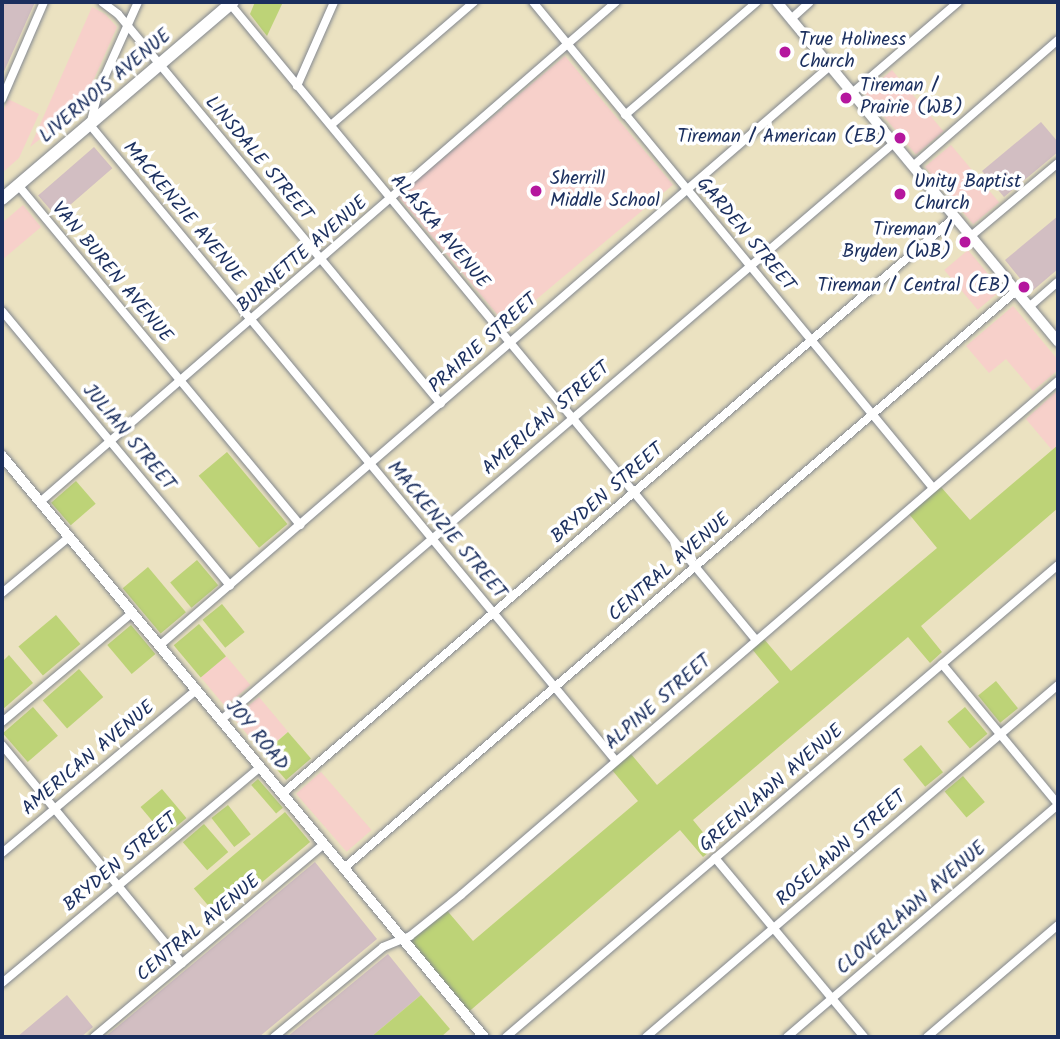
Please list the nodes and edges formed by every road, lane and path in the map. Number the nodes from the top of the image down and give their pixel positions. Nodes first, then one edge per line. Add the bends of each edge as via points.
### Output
1 (44, 2) edge
2 (102, 2) edge
3 (138, 2) edge
4 (334, 2) edge
5 (474, 2) edge
6 (533, 2) edge
7 (616, 2) edge
8 (757, 2) edge
9 (777, 2) edge
10 (810, 2) edge
11 (958, 2) edge
12 (232, 4) edge
13 (791, 19) junction
14 (127, 25) junction
15 (1058, 40) edge
16 (566, 44) junction
17 (161, 66) junction
18 (830, 66) junction
19 (298, 86) junction
20 (852, 93) junction
21 (2, 99) edge
22 (625, 115) junction
23 (90, 125) junction
24 (331, 125) junction
25 (894, 143) junction
26 (1058, 163) edge
27 (912, 166) junction
28 (18, 185) junction
29 (686, 189) junction
30 (391, 198) junction
31 (2, 199) edge
32 (955, 217) junction
33 (971, 236) junction
34 (322, 260) junction
35 (750, 266) junction
36 (1058, 282) edge
37 (1016, 291) junction
38 (1029, 307) junction
39 (2, 311) edge
40 (252, 320) junction
41 (811, 340) junction
42 (510, 342) junction
43 (1058, 342) edge
44 (181, 381) junction
45 (1058, 381) edge
46 (441, 404) junction
47 (872, 414) junction
48 (573, 418) junction
49 (110, 442) junction
50 (3, 459) edge
51 (371, 465) junction
52 (933, 488) junction
53 (634, 492) junction
54 (40, 502) junction
55 (300, 525) junction
56 (69, 537) junction
57 (432, 539) junction
58 (1058, 565) edge
59 (695, 566) junction
60 (230, 586) junction
61 (2, 593) edge
62 (132, 613) junction
63 (494, 613) junction
64 (757, 640) junction
65 (159, 646) junction
66 (942, 664) junction
67 (1058, 685) edge
68 (555, 687) junction
69 (196, 690) junction
70 (221, 720) junction
71 (2, 722) edge
72 (1000, 734) junction
73 (2, 745) edge
74 (616, 761) junction
75 (260, 767) junction
76 (282, 794) junction
77 (1058, 805) edge
78 (54, 808) junction
79 (324, 844) junction
80 (2, 853) edge
81 (715, 858) junction
82 (344, 868) junction
83 (118, 886) junction
84 (1058, 925) edge
85 (774, 929) junction
86 (402, 938) junction
87 (182, 963) junction
88 (2, 983) edge
89 (832, 999) junction
90 (94, 1037) edge
91 (274, 1037) edge
92 (484, 1037) edge
93 (506, 1037) edge
94 (646, 1037) edge
95 (787, 1037) edge
96 (864, 1037) edge
97 (927, 1037) edge

1 - 21 street
2 - 14 street, LINSDALE STREET
3 - 14 street
4 - 19 street
5 - 24 street
6 - 16 street, GARDEN STREET
7 - 16 street, BURNETTE AVENUE
8 - 22 street
9 - 13 street
10 - 13 street
11 - 20 street
12 - 17 main road, LIVERNOIS AVENUE
12 - 19 street, ALASKA AVENUE
13 - 18 street
14 - 17 street, LINSDALE STREET
14 - 23 street via 99,89
15 - 27 street
16 - 22 street, GARDEN STREET
16 - 30 street, BURNETTE AVENUE
17 - 23 main road, LIVERNOIS AVENUE
17 - 34 street, LINSDALE STREET
18 - 20 street
18 - 29 street, PRAIRIE STREET
19 - 24 street, ALASKA AVENUE
20 - 25 street
22 - 29 street, GARDEN STREET
23 - 28 main road, LIVERNOIS AVENUE
23 - 40 street, MACKENZIE AVENUE
24 - 30 street, ALASKA AVENUE
25 - 27 street
25 - 35 street, AMERICAN STREET
26 - 33 street
27 - 32 street
28 - 31 main road, LIVERNOIS AVENUE
28 - 44 street, VAN BUREN AVENUE
29 - 35 street, GARDEN STREET
29 - 42 street, PRAIRIE STREET
30 - 34 street, BURNETTE AVENUE
30 - 42 street, ALASKA AVENUE
32 - 33 street
32 - 41 street, BRYDEN STREET
33 - 37 street
34 - 40 street, BURNETTE AVENUE
34 - 46 street, LINSDALE STREET
35 - 41 street, GARDEN STREET
35 - 48 street, AMERICAN STREET
36 - 38 street
37 - 38 street
37 - 47 street, CENTRAL AVENUE
38 - 43 street
39 - 49 street, JULIAN STREET
40 - 44 street, BURNETTE AVENUE
40 - 51 street, MACKENZIE STREET
41 - 47 street, GARDEN STREET
41 - 53 street, BRYDEN STREET
42 - 46 street, PRAIRIE STREET
42 - 48 street, ALASKA AVENUE
44 - 49 street, BURNETTE AVENUE
44 - 55 street, VAN BUREN AVENUE
45 - 52 street, ALPINE STREET
46 - 51 street, PRAIRIE STREET
47 - 52 street, GARDEN STREET
47 - 59 street, CENTRAL AVENUE
48 - 53 street, ALASKA AVENUE
48 - 57 street, AMERICAN STREET
49 - 54 street, BURNETTE AVENUE
49 - 60 street, JULIAN STREET
50 - 54 street, JOY ROAD
51 - 55 street, PRAIRIE STREET
51 - 57 street, MACKENZIE STREET
52 - 64 street, ALPINE STREET
53 - 59 street, ALASKA AVENUE
53 - 63 street, BRYDEN STREET
54 - 56 street, JOY ROAD
55 - 60 street, PRAIRIE STREET
56 - 61 street
56 - 62 street, JOY ROAD
57 - 63 street, MACKENZIE STREET
57 - 70 street, AMERICAN STREET
58 - 66 street, GREENLAWN AVENUE
59 - 64 street, ALASKA AVENUE
59 - 68 street, CENTRAL AVENUE
60 - 65 street, PRAIRIE STREET
62 - 65 street, JOY ROAD
62 - 71 street
63 - 68 street, MACKENZIE STREET
63 - 76 street, BRYDEN STREET
64 - 74 street, ALPINE STREET
65 - 69 street, JOY ROAD
66 - 72 street
66 - 81 street, GREENLAWN AVENUE
67 - 72 street, ROSELAWN STREET
68 - 74 street, MACKENZIE STREET
68 - 82 street, CENTRAL AVENUE
69 - 70 street, JOY ROAD
69 - 78 street, AMERICAN AVENUE
70 - 75 street, JOY ROAD
72 - 77 street
72 - 85 street, ROSELAWN STREET
73 - 78 street
74 - 86 street, ALPINE STREET via 461,895
75 - 76 street, JOY ROAD
75 - 83 street, BRYDEN STREET
76 - 79 street, JOY ROAD
77 - 89 street, CLOVERLAWN AVENUE
78 - 80 street, AMERICAN AVENUE
78 - 83 street
79 - 82 street, JOY ROAD
79 - 87 street, CENTRAL AVENUE
81 - 85 street
81 - 93 street, GREENLAWN AVENUE
82 - 86 street, JOY ROAD
83 - 87 street
83 - 88 street, BRYDEN STREET
84 - 97 street
85 - 89 street
85 - 94 street, ROSELAWN STREET
86 - 91 street, ALPINE STREET via 383,947
86 - 92 street, JOY ROAD
87 - 90 street, CENTRAL AVENUE
89 - 95 street, CLOVERLAWN AVENUE
89 - 96 street

